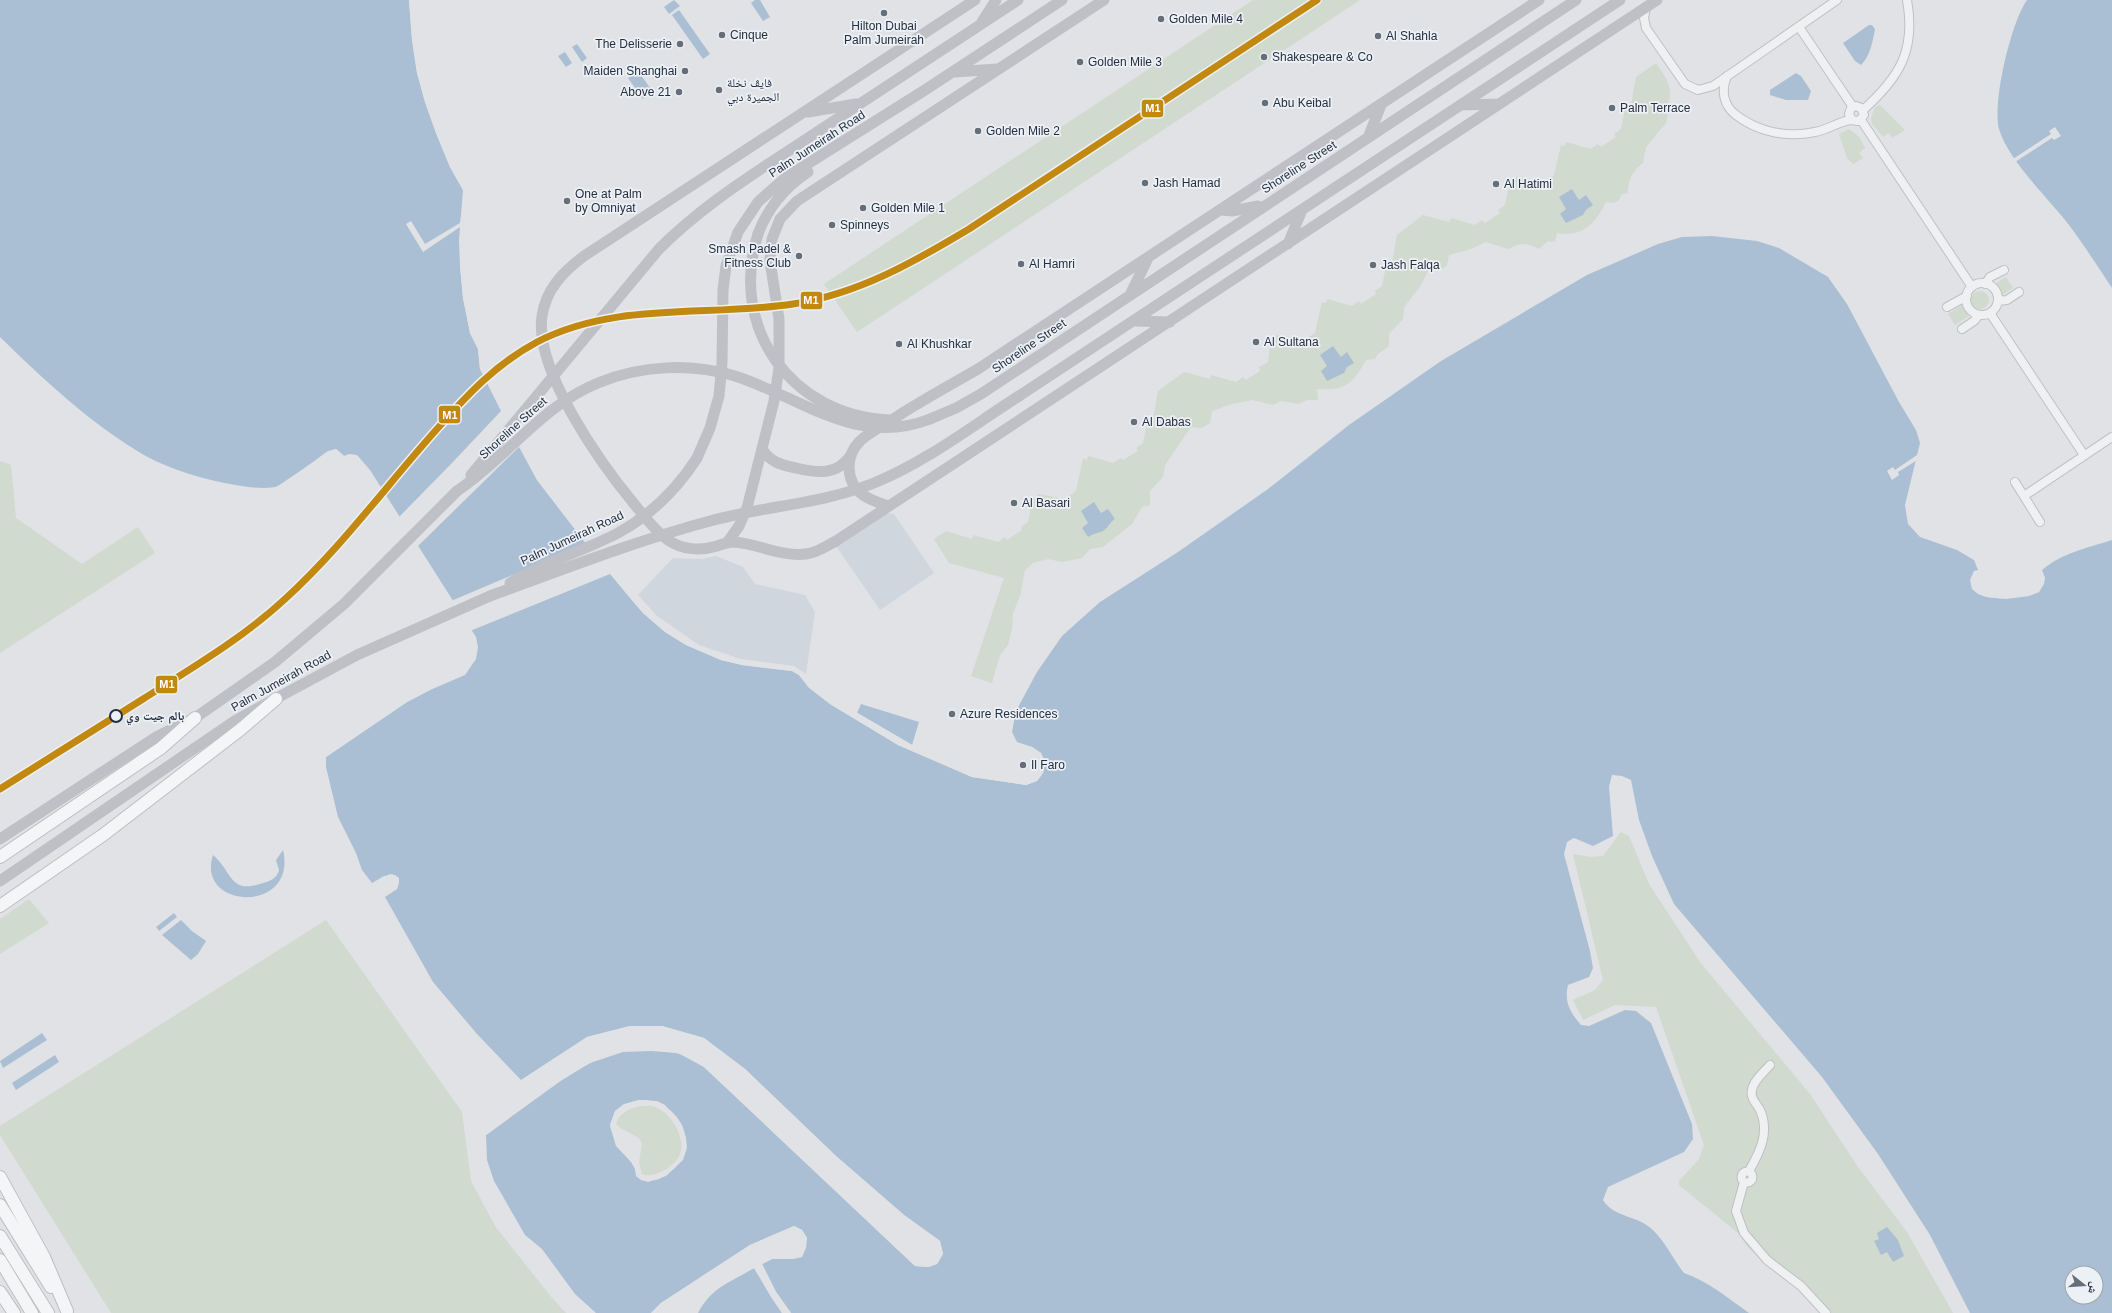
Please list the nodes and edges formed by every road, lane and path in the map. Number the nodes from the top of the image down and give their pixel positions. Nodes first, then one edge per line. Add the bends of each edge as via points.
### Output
1 (975, 0) edge
2 (996, 0) edge
3 (1018, 0) edge
4 (1062, 0) edge
5 (1104, 0) edge
6 (1539, 0) edge
7 (1576, 0) edge
8 (1620, 0) edge
9 (1657, 0) edge
10 (1837, 0) edge
11 (1907, 0) edge
12 (1646, 7) junction
13 (980, 25) junction
14 (1799, 27) junction
15 (998, 69) junction
16 (954, 72) junction
17 (1727, 76) junction
18 (860, 104) junction
19 (1498, 104) junction
20 (1381, 105) junction
21 (1459, 105) junction
22 (1853, 107) junction
23 (1863, 110) junction
24 (802, 113) junction
25 (1852, 120) junction
26 (1861, 120) junction
27 (1368, 138) junction
28 (845, 141) junction
29 (1263, 206) junction
30 (1222, 210) junction
31 (1302, 210) junction
32 (1288, 244) junction
33 (1147, 259) junction
34 (2004, 270) dead end
35 (1985, 284) junction
36 (1972, 287) junction
37 (2020, 292) dead end
38 (1130, 294) junction
39 (1967, 296) junction
40 (1998, 301) junction
41 (1947, 307) dead end
42 (1990, 313) junction
43 (1979, 315) junction
44 (1135, 321) junction
45 (1170, 322) junction
46 (1962, 329) dead end
47 (930, 419) junction
48 (2112, 437) edge
49 (762, 449) junction
50 (852, 452) junction
51 (2084, 455) junction
52 (2016, 482) dead end
53 (457, 491) junction
54 (2024, 496) junction
55 (888, 506) junction
56 (2040, 522) dead end
57 (727, 543) junction
58 (490, 596) junction
59 (276, 699) junction
60 (195, 718) junction
61 (4, 836) edge
62 (0, 857) edge
63 (0, 881) edge
64 (0, 906) edge
65 (1770, 1066) dead end
66 (0, 1177) edge
67 (0, 1204) edge
68 (0, 1236) edge
69 (0, 1260) edge
70 (0, 1292) edge
71 (68, 1312) edge
72 (14, 1313) edge
73 (32, 1313) edge
74 (48, 1313) edge
75 (1826, 1313) edge

1 - 24 main road
2 - 13 main road
3 - 13 main road, Palm Jumeirah Road
4 - 16 main road, Palm Jumeirah Road
5 - 15 main road
6 - 20 main road
7 - 27 main road, Shoreline Street
8 - 21 main road
9 - 12 main road
10 - 14 street
11 - 23 street via 1910,30 1903,63 1885,90
12 - 17 street via 1646,28 1685,84 1703,90
12 - 19 main road
13 - 18 main road, Palm Jumeirah Road
14 - 17 street
14 - 22 street
15 - 16 main road
15 - 49 main road via 797,202 780,219 770,250 779,318 779,368
16 - 28 main road, Palm Jumeirah Road
17 - 25 street via 1723,90 1728,108 1740,118 1760,128 1782,134 1804,134
18 - 24 main road
18 - 53 main road, Palm Jumeirah Road, bridge via 712,202 659,249 528,410
19 - 21 main road
19 - 32 main road
20 - 27 main road
20 - 30 main road
21 - 31 main road
22 - 23 street via 1859,106
22 - 25 street via 1849,114
23 - 26 street
24 - 57 main road via 566,270 551,289 542,317 544,346 567,405 596,454 629,497 660,533 678,545 708,549
25 - 26 street
26 - 36 street
27 - 29 main road, Shoreline Street
28 - 47 main road, bridge via 831,156 786,189 766,215 758,234 749,272 753,311 768,348 792,380 820,401 851,415 884,420
28 - 58 main road, Palm Jumeirah Road, bridge via 775,185 754,206 738,232 729,254 724,278 719,396 710,428 697,458 672,491 630,526 529,572
29 - 30 main road
29 - 38 main road, Shoreline Street
30 - 33 main road
31 - 32 main road
31 - 44 main road
32 - 45 main road
33 - 38 main road
33 - 50 main road via 978,369 867,436
34 - 35 street via 1990,277
35 - 36 street
35 - 40 street via 1995,290
36 - 39 street
37 - 40 street via 2007,300
38 - 47 main road, Shoreline Street via 969,401
39 - 41 street
39 - 43 street via 1969,308
40 - 42 street
42 - 43 street
42 - 51 street
43 - 46 street
44 - 45 main road
44 - 58 main road, bridge via 921,460 873,483 839,494 744,512 678,530
45 - 55 main road
47 - 53 main road, Shoreline Street, bridge via 899,427 879,428 854,424 831,418 727,374 689,368 642,370 612,377 570,397 545,415 491,466
48 - 51 street
49 - 50 main road via 768,458 778,464 820,473 839,467
49 - 57 main road via 748,508
50 - 55 main road via 849,467 852,482 862,494
51 - 54 street
52 - 54 street
53 - 60 main road, Palm Jumeirah Road via 310,634
54 - 56 street
55 - 57 main road via 836,541 808,554 794,554 736,542
58 - 59 main road, Palm Jumeirah Road via 357,655
59 - 63 main road, Palm Jumeirah Road via 223,728
59 - 64 main road via 103,835
60 - 61 main road, Palm Jumeirah Road via 156,737
60 - 62 main road via 161,748
65 - 75 street via 1755,1082 1752,1090 1763,1118 1764,1135 1760,1151 1749,1171 1742,1174 1744,1182 1736,1211 1744,1233 1767,1260 1801,1286
66 - 71 main road via 44,1257
67 - 71 main road
68 - 74 main road
69 - 73 main road
70 - 72 main road

